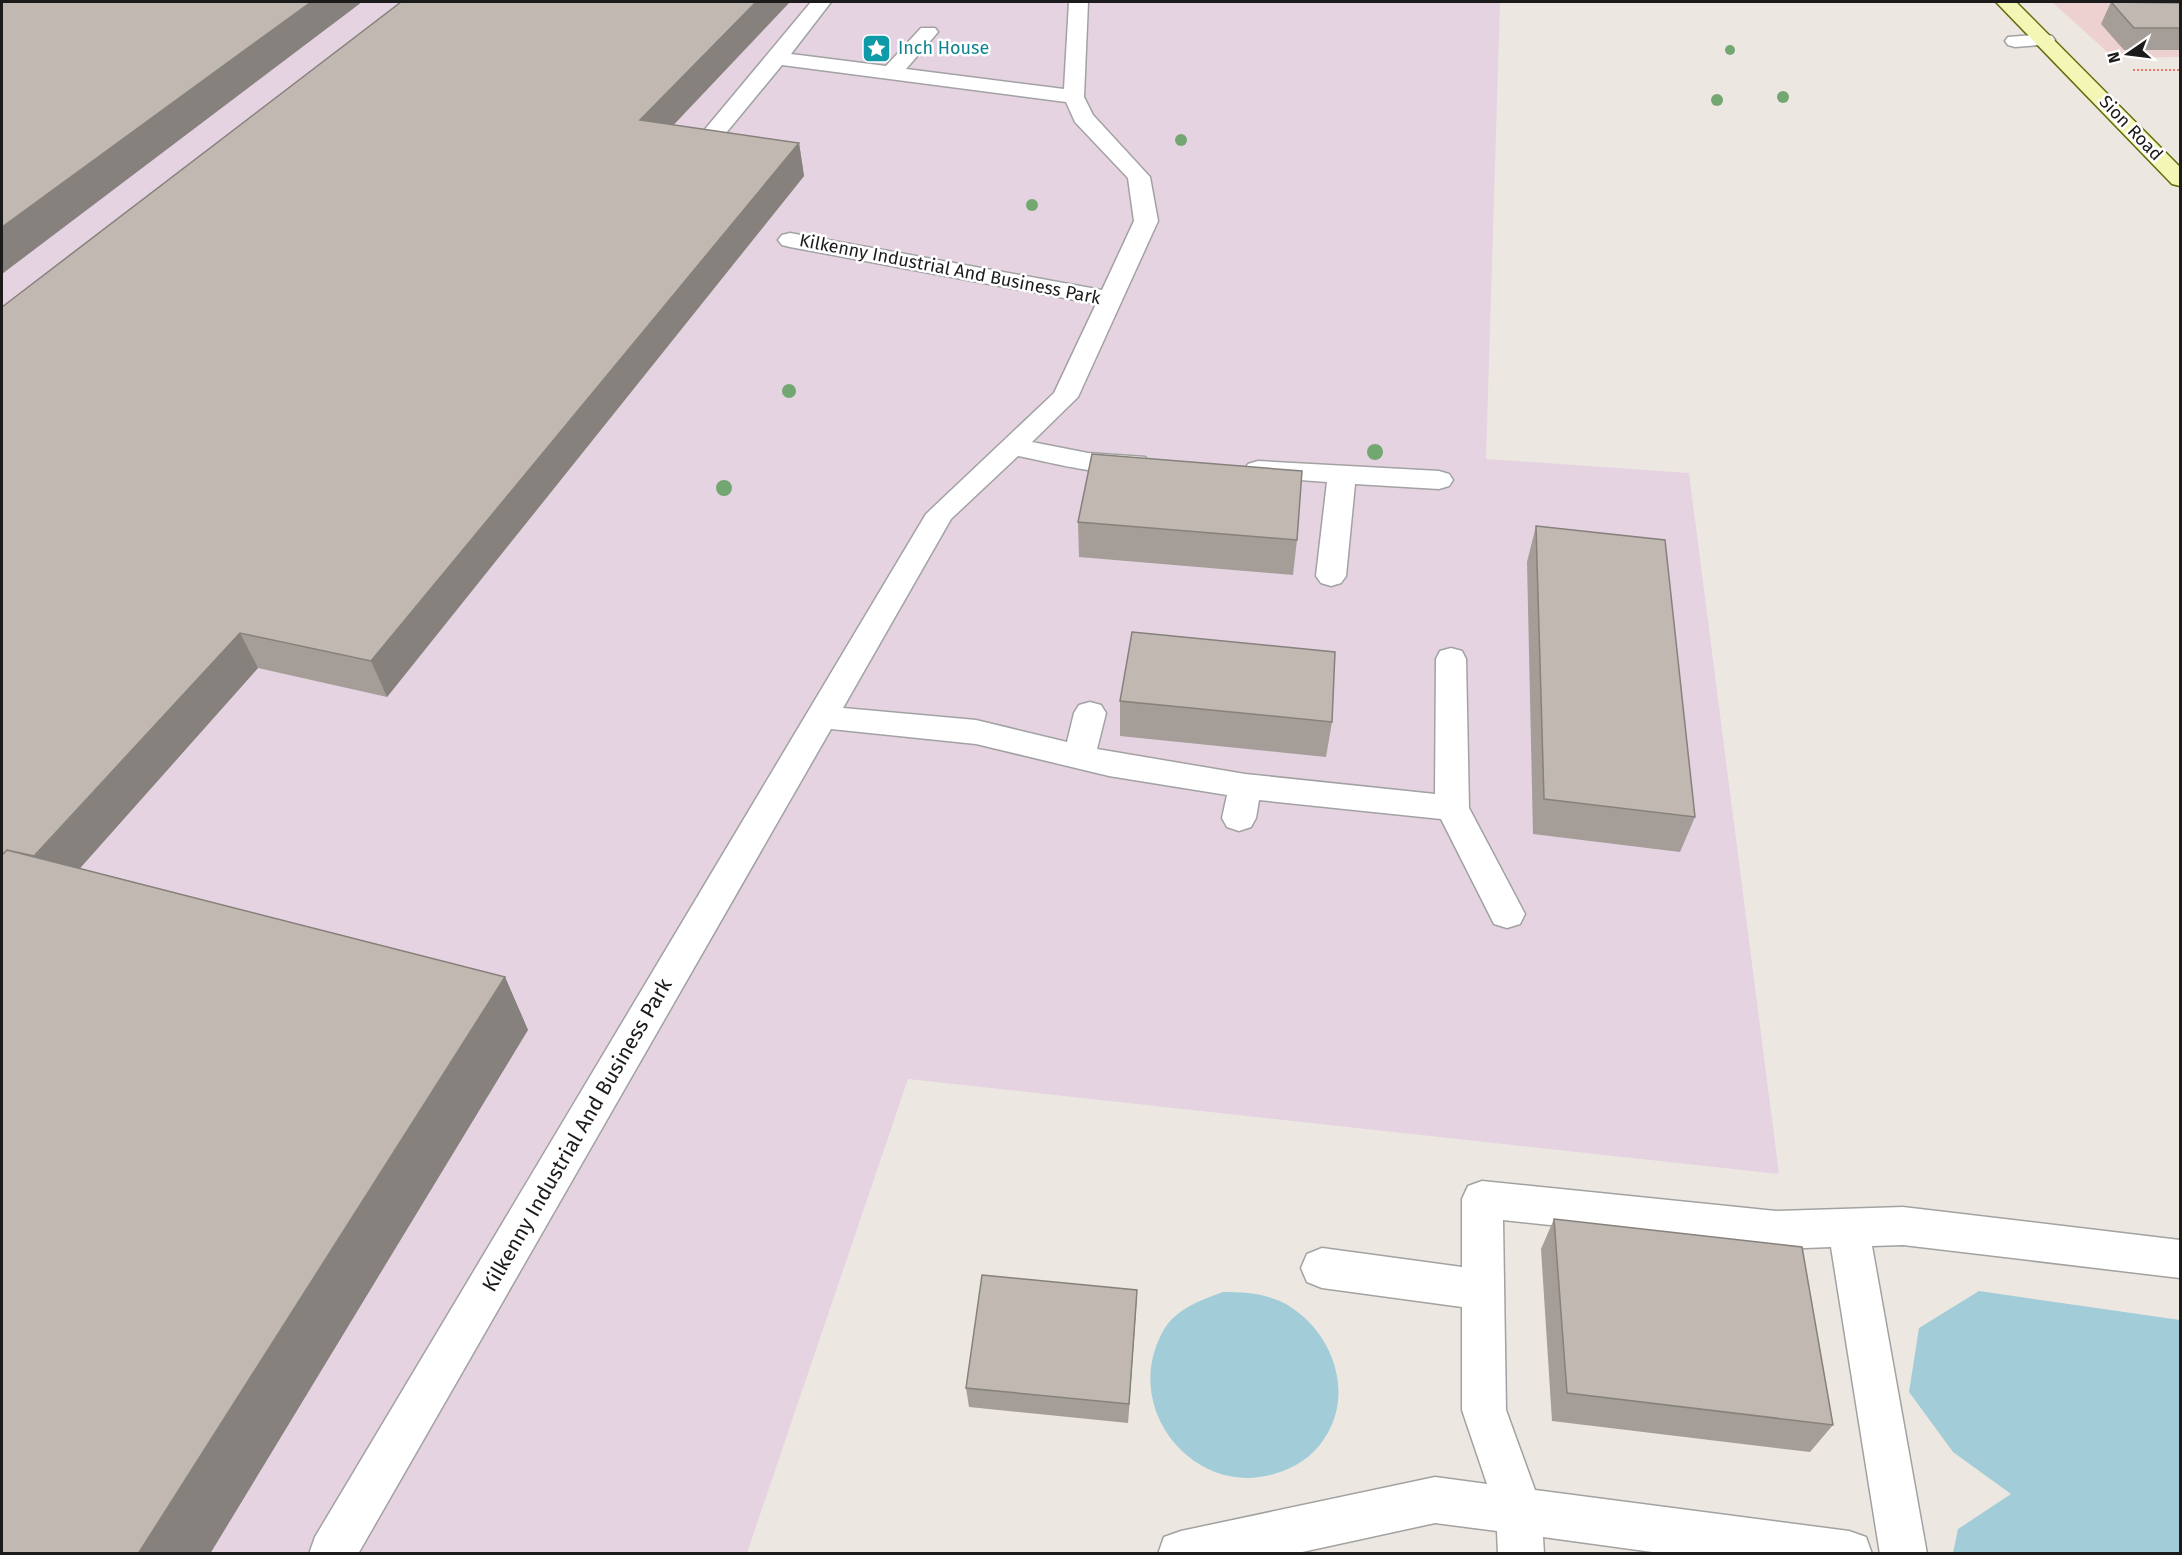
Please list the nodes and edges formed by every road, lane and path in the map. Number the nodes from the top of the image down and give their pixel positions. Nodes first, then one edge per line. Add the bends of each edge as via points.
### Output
1 (821, 2) edge
2 (1079, 2) edge
3 (2006, 2) edge
4 (928, 33) dead end
5 (2045, 40) junction
6 (2015, 41) dead end
7 (777, 58) junction
8 (891, 73) junction
9 (1074, 97) junction
10 (704, 145) edge
11 (2181, 179) edge
12 (790, 240) dead end
13 (1110, 299) junction
14 (1012, 447) junction
15 (1158, 465) edge
16 (1238, 469) edge
17 (1342, 475) junction
18 (1439, 480) dead end
19 (1331, 576) dead end
20 (1451, 659) dead end
21 (1090, 712) dead end
22 (822, 717) junction
23 (1079, 757) junction
24 (1452, 808) junction
25 (1507, 914) dead end
26 (1848, 1228) junction
27 (2181, 1259) edge
28 (1322, 1268) dead end
29 (1483, 1290) junction
30 (1520, 1532) edge
31 (332, 1554) edge
32 (1181, 1554) edge
33 (1848, 1554) edge
34 (1904, 1554) edge

1 - 7 lane
2 - 9 lane
3 - 5 street, Sion Road
4 - 8 lane
5 - 6 lane
5 - 11 street, Sion Road
7 - 8 lane
7 - 10 lane
8 - 9 lane
9 - 13 lane, Kilkenny Industrial And Business Park via 1083,117 1139,177 1146,221
12 - 13 lane, Kilkenny Industrial And Business Park
13 - 14 lane, Kilkenny Industrial And Business Park via 1065,397
14 - 15 lane via 1088,461
14 - 22 lane, Kilkenny Industrial And Business Park via 940,514
16 - 17 lane
17 - 18 lane
17 - 19 lane
20 - 24 lane
21 - 23 lane
22 - 23 lane via 976,732
22 - 31 lane, Kilkenny Industrial And Business Park
23 - 24 lane via 1242,802
24 - 25 lane
26 - 27 lane via 1903,1226
26 - 29 lane via 1776,1230 1482,1199
26 - 34 lane
28 - 29 lane
29 - 30 lane via 1484,1410
30 - 32 lane via 1435,1500
30 - 33 lane

